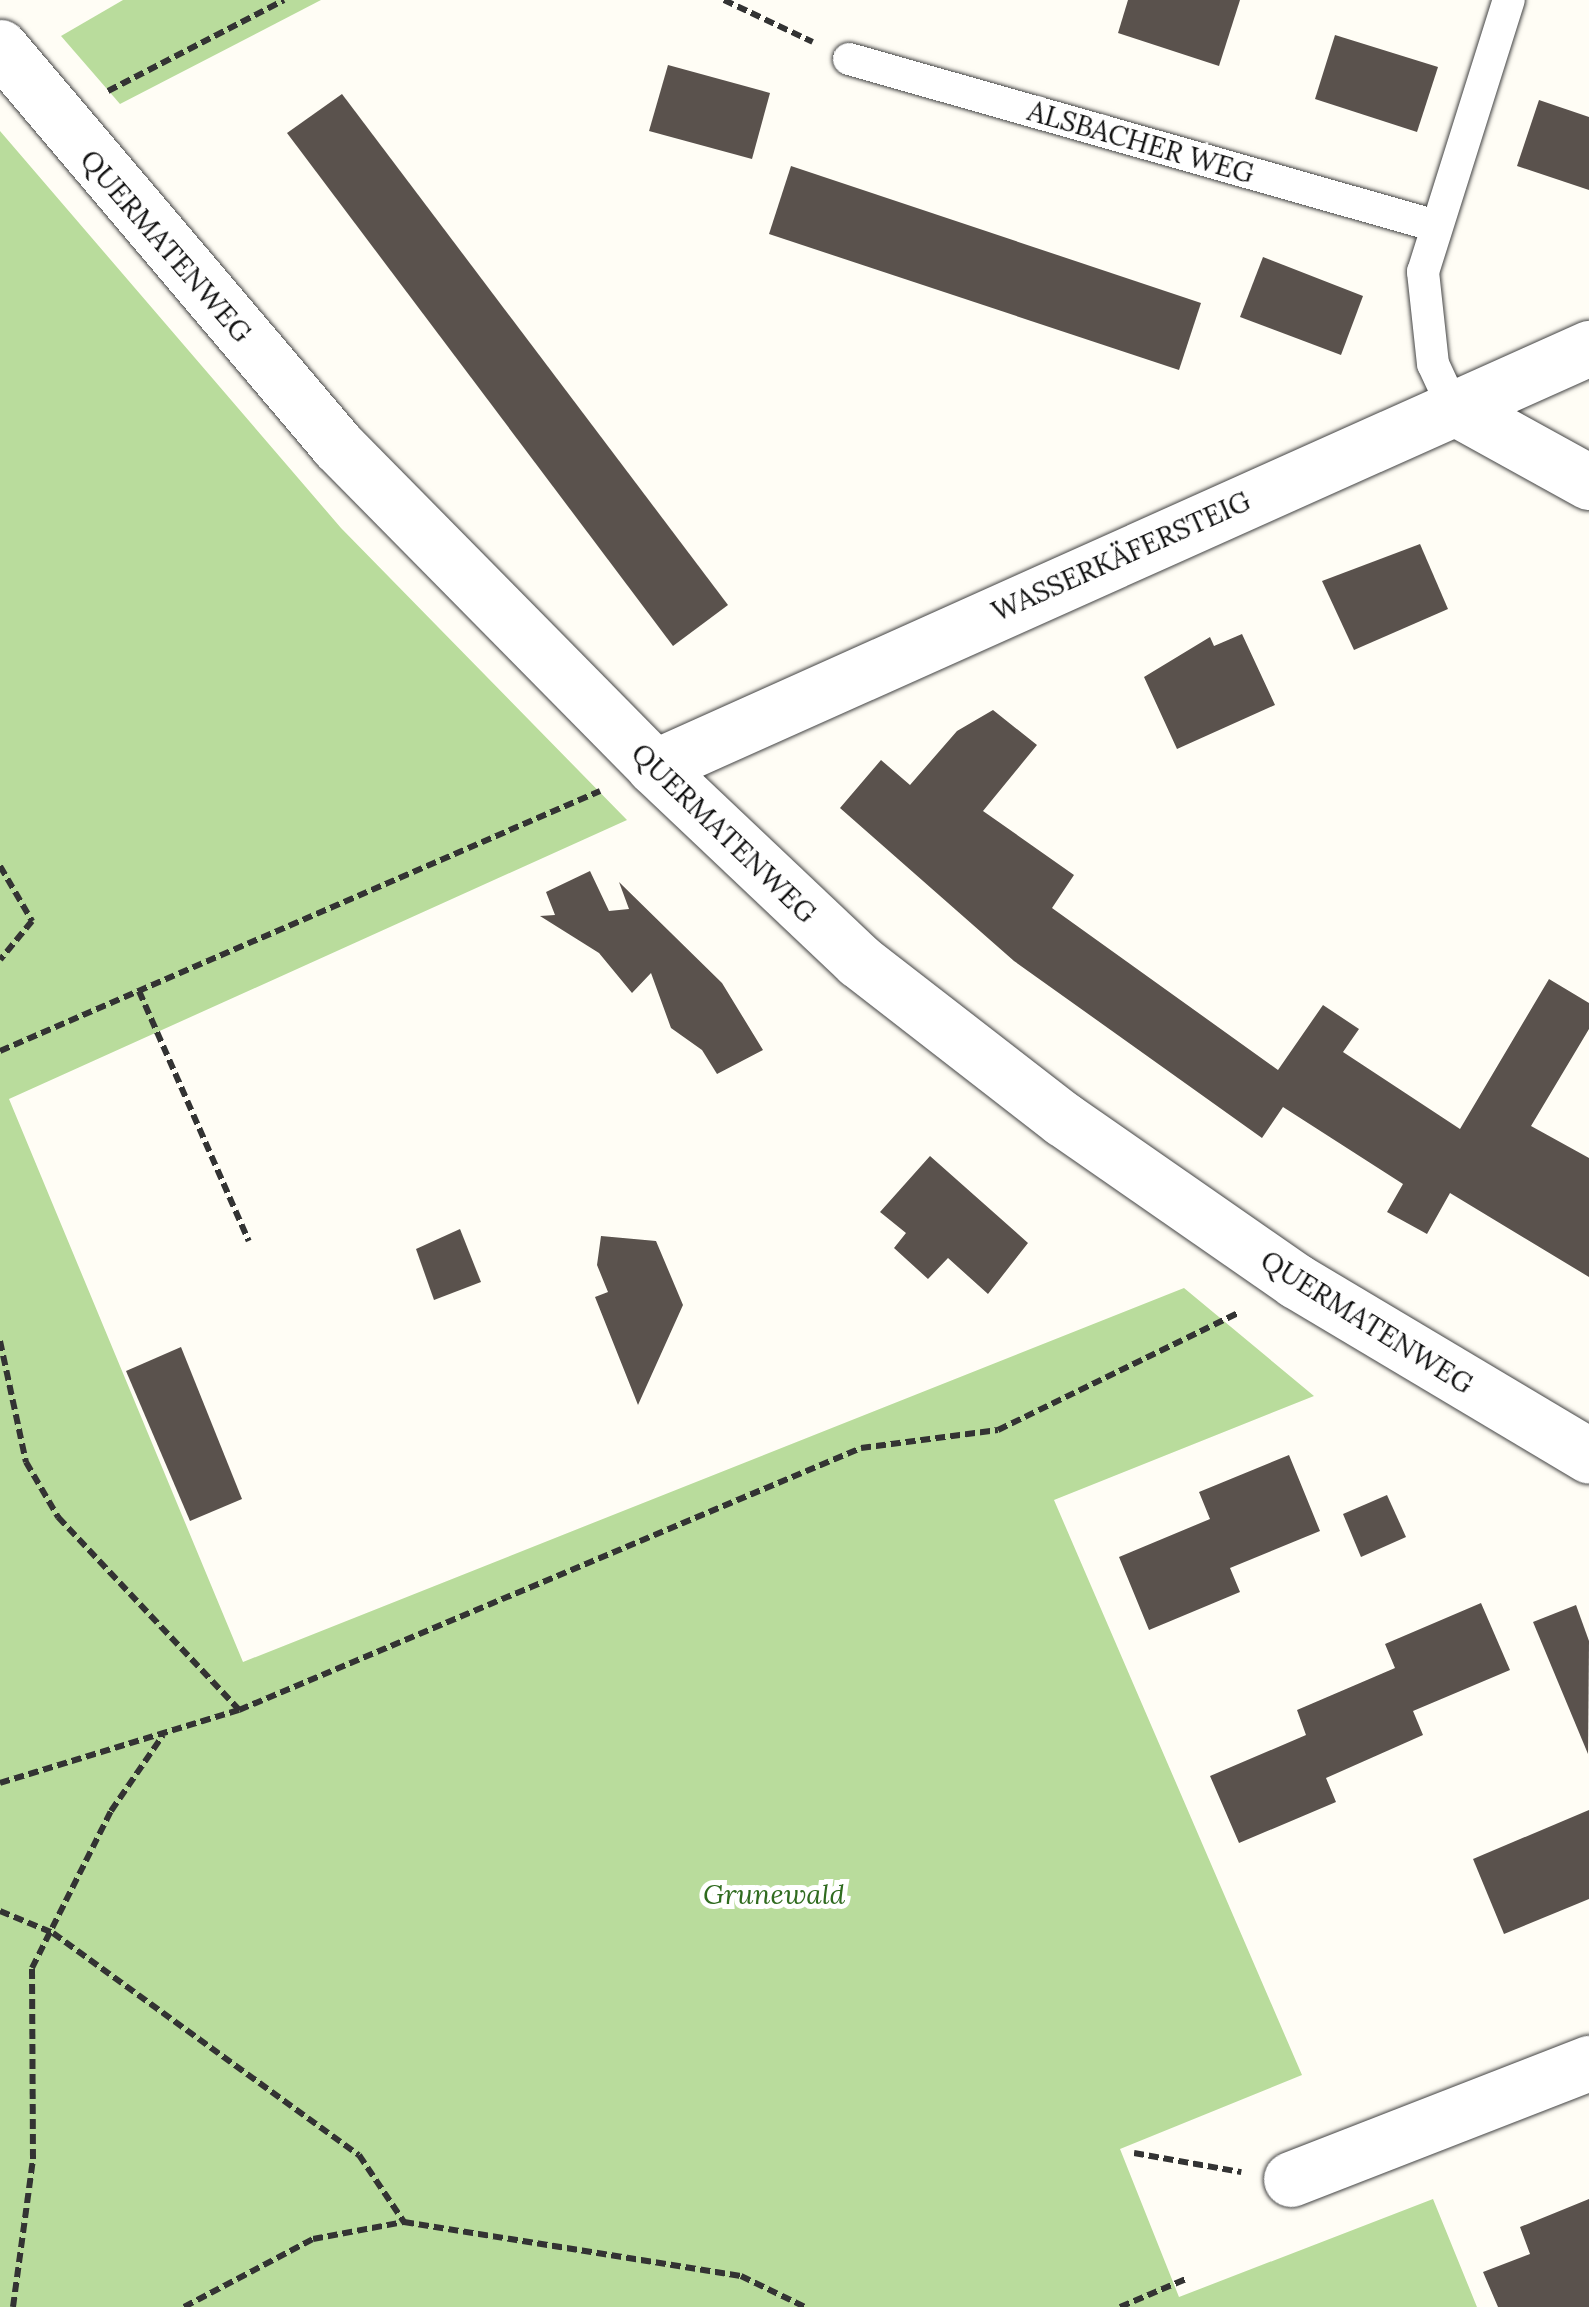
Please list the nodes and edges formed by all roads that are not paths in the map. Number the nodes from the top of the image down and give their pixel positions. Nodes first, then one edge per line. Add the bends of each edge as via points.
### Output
1 (1509, 0) edge
2 (0, 47) edge
3 (849, 59) road end
4 (1432, 226) junction
5 (1589, 348) edge
6 (1453, 407) junction
7 (1589, 482) edge
8 (654, 768) junction
9 (1589, 1456) edge
10 (1589, 2063) edge
11 (1291, 2179) road end

1 - 4 lane
2 - 8 street, QUERMATENWEG via 338,446
3 - 4 lane, ALSBACHER WEG
4 - 6 lane via 1423,318
5 - 6 street, WASSERKÄFERSTEIG
6 - 7 street
6 - 8 street, WASSERKÄFERSTEIG
8 - 9 street, QUERMATENWEG via 859,961 1063,1119 1296,1281
10 - 11 street

